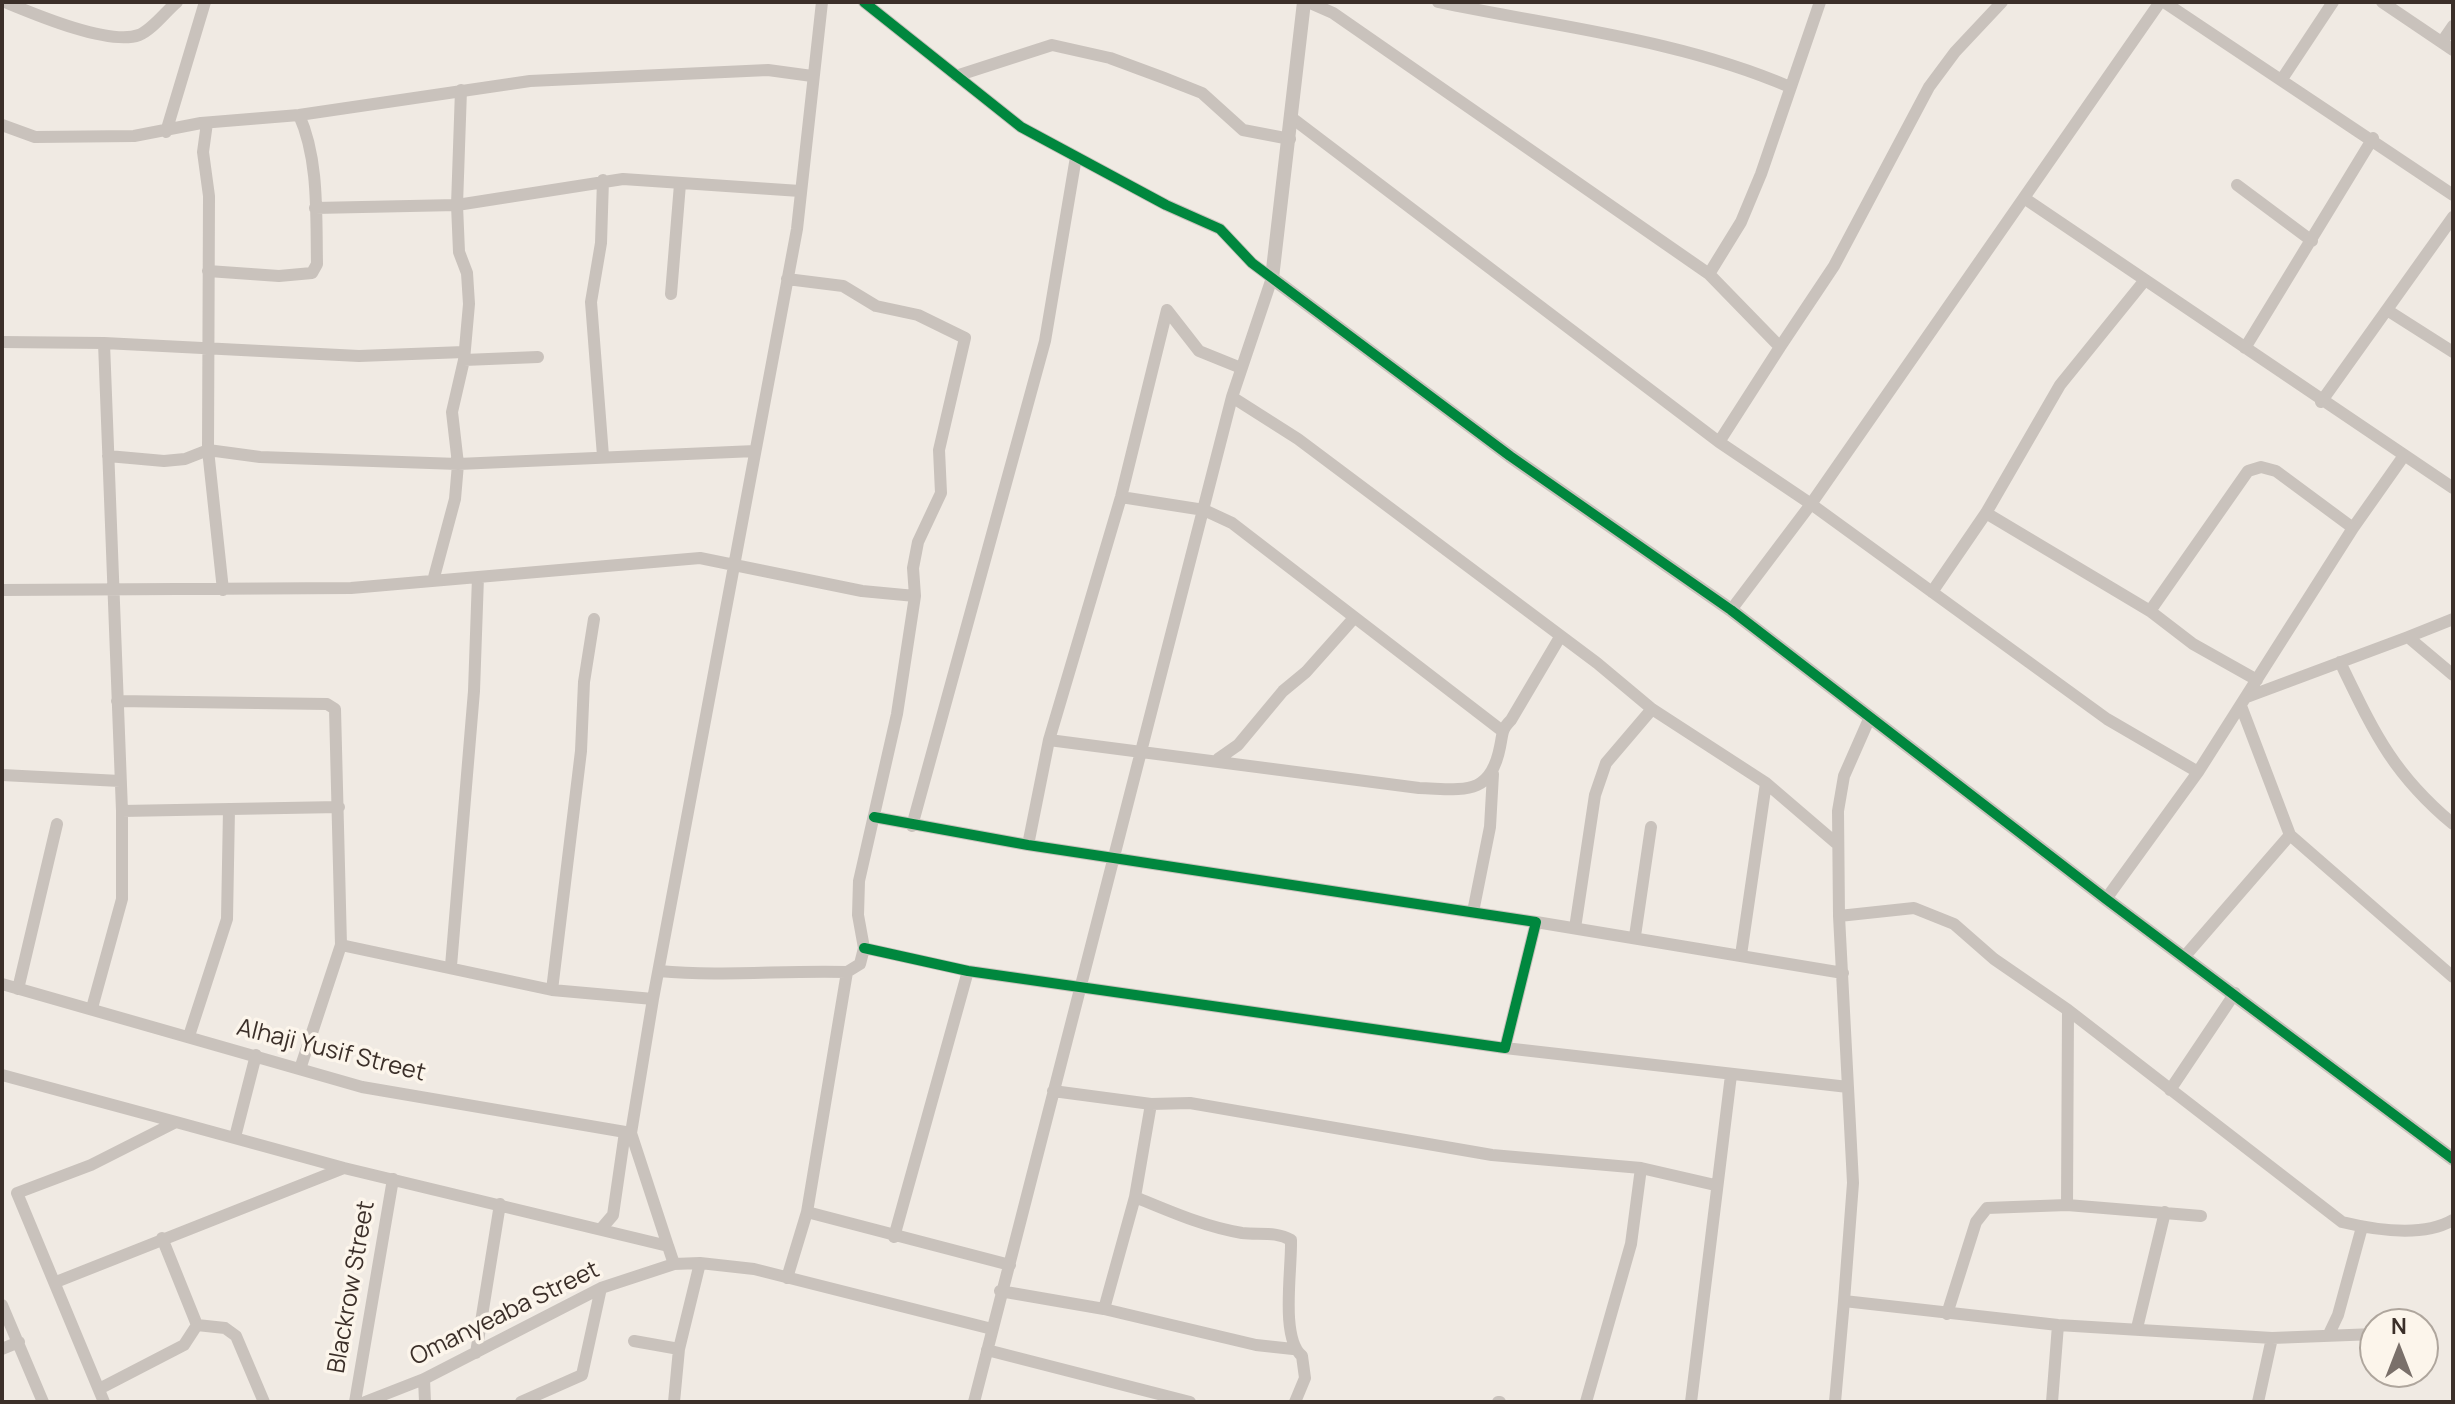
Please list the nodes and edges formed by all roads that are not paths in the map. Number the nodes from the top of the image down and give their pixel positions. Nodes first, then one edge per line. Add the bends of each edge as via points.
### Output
1 (5, 2) edge
2 (45, 2) edge
3 (177, 2) edge
4 (205, 2) edge
5 (822, 2) edge
6 (864, 2) edge
7 (1306, 2) edge
8 (1438, 2) edge
9 (1820, 2) edge
10 (2002, 2) edge
11 (2162, 2) edge
12 (2333, 2) edge
13 (2382, 2) edge
14 (40, 15) junction
15 (2453, 26) edge
16 (2448, 46) edge
17 (812, 76) junction
18 (956, 76) junction
19 (2282, 79) junction
20 (1790, 87) junction
21 (461, 90) junction
22 (299, 115) junction
23 (1292, 118) junction
24 (207, 123) junction
25 (4, 126) edge
26 (166, 132) junction
27 (2373, 138) junction
28 (1290, 139) junction
29 (2, 141) edge
30 (1076, 157) junction
31 (603, 180) junction
32 (680, 184) junction
33 (2237, 185) dead end
34 (800, 191) junction
35 (2453, 195) edge
36 (2024, 198) junction
37 (457, 205) junction
38 (315, 208) junction
39 (2453, 217) edge
40 (2312, 241) junction
41 (208, 271) junction
42 (1709, 274) junction
43 (1272, 278) junction
44 (787, 279) junction
45 (2145, 280) junction
46 (671, 294) dead end
47 (2387, 310) junction
48 (2, 342) edge
49 (104, 343) junction
50 (209, 347) junction
51 (1780, 347) junction
52 (2245, 348) junction
53 (2453, 352) edge
54 (464, 356) junction
55 (538, 357) dead end
56 (1241, 368) junction
57 (1232, 397) junction
58 (2321, 402) junction
59 (1719, 442) junction
60 (208, 450) junction
61 (755, 451) junction
62 (108, 456) junction
63 (603, 456) junction
64 (2403, 457) junction
65 (458, 464) junction
66 (2453, 488) edge
67 (1121, 497) junction
68 (1811, 504) junction
69 (1204, 510) junction
70 (1986, 513) junction
71 (2353, 528) junction
72 (733, 564) junction
73 (478, 577) junction
74 (433, 581) junction
75 (2, 590) edge
76 (223, 590) junction
77 (111, 591) junction
78 (1932, 592) junction
79 (915, 596) junction
80 (1731, 610) junction
81 (2150, 611) junction
82 (1354, 618) junction
83 (594, 619) dead end
84 (2453, 619) edge
85 (1560, 637) junction
86 (2408, 637) junction
87 (2340, 662) junction
88 (2453, 675) edge
89 (2257, 680) junction
90 (117, 701) junction
91 (2244, 701) junction
92 (1652, 709) junction
93 (1870, 717) junction
94 (1501, 730) junction
95 (1049, 740) junction
96 (1143, 753) junction
97 (1218, 759) junction
98 (2198, 772) junction
99 (1493, 774) junction
100 (2, 775) edge
101 (120, 781) junction
102 (1766, 783) junction
103 (339, 807) junction
104 (229, 809) junction
105 (122, 811) junction
106 (874, 817) junction
107 (57, 824) dead end
108 (2453, 824) edge
109 (912, 826) junction
110 (1651, 827) dead end
111 (2290, 835) junction
112 (1836, 843) junction
113 (1028, 845) junction
114 (1116, 859) junction
115 (2106, 899) junction
116 (1473, 912) junction
117 (1839, 916) junction
118 (1536, 922) junction
119 (1575, 928) junction
120 (1635, 936) junction
121 (341, 945) junction
122 (864, 948) junction
123 (1741, 955) junction
124 (2185, 956) junction
125 (451, 966) junction
126 (659, 971) junction
127 (968, 971) junction
128 (847, 972) junction
129 (1843, 973) junction
130 (2453, 977) edge
131 (2, 984) edge
132 (1080, 987) junction
133 (18, 989) junction
134 (552, 990) junction
135 (2235, 993) junction
136 (653, 999) junction
137 (92, 1008) junction
138 (2068, 1010) junction
139 (189, 1036) junction
140 (1505, 1048) junction
141 (256, 1055) junction
142 (300, 1069) junction
143 (2, 1075) edge
144 (1731, 1075) junction
145 (1848, 1087) junction
146 (2170, 1090) junction
147 (1053, 1091) junction
148 (1151, 1104) junction
149 (176, 1122) junction
150 (628, 1133) junction
151 (235, 1137) junction
152 (2453, 1159) edge
153 (344, 1168) junction
154 (1641, 1168) junction
155 (393, 1179) junction
156 (1715, 1185) junction
157 (17, 1193) junction
158 (1135, 1197) junction
159 (2, 1199) edge
160 (500, 1204) junction
161 (2067, 1205) junction
162 (807, 1212) junction
163 (2165, 1212) junction
164 (2201, 1216) dead end
165 (2453, 1220) edge
166 (2362, 1227) junction
167 (601, 1229) junction
168 (894, 1237) junction
169 (162, 1238) junction
170 (668, 1246) junction
171 (700, 1263) junction
172 (674, 1264) junction
173 (1010, 1265) junction
174 (787, 1278) junction
175 (56, 1282) junction
176 (601, 1288) junction
177 (1000, 1291) junction
178 (1844, 1301) junction
179 (2, 1305) edge
180 (1104, 1309) junction
181 (1947, 1314) junction
182 (197, 1325) junction
183 (2058, 1325) junction
184 (2137, 1328) junction
185 (992, 1329) junction
186 (2329, 1334) junction
187 (2359, 1334) edge
188 (2272, 1338) junction
189 (634, 1341) dead end
190 (19, 1342) junction
191 (2, 1349) edge
192 (679, 1349) junction
193 (1293, 1349) junction
194 (987, 1350) junction
195 (476, 1353) junction
196 (424, 1379) junction
197 (99, 1389) junction
198 (43, 1402) edge
199 (104, 1402) edge
200 (264, 1402) edge
201 (355, 1402) edge
202 (365, 1402) edge
203 (425, 1402) edge
204 (521, 1402) edge
205 (674, 1402) edge
206 (974, 1402) edge
207 (1190, 1402) edge
208 (1295, 1402) edge
209 (1586, 1402) edge
210 (1691, 1402) edge
211 (1835, 1402) edge
212 (2052, 1402) edge
213 (2258, 1402) edge

1 - 14 street
2 - 14 street
3 - 14 street via 140,35 71,29
4 - 26 street
5 - 17 street
6 - 18 street
7 - 23 street
7 - 42 street via 1333,13
8 - 20 street via 1660,45 1736,64
9 - 20 street
10 - 51 street via 1929,87 1834,266
11 - 19 street
11 - 36 street
12 - 19 street
13 - 16 street
15 - 16 street
17 - 21 street via 776,70 694,72
17 - 34 street
18 - 28 street via 1052,45 1110,58 1202,93 1243,130
18 - 30 street via 1021,127
19 - 27 street
20 - 42 street via 1741,222
21 - 22 street
21 - 37 street
22 - 24 street
22 - 38 street via 310,143
23 - 28 street
23 - 59 street
24 - 26 street
24 - 41 street via 203,152 209,196
25 - 26 street via 35,137 63,139
25 - 29 street
27 - 35 street
27 - 40 street
28 - 43 street
30 - 43 street via 1220,229
30 - 109 street via 1045,341
31 - 32 street
31 - 37 street
31 - 63 street via 601,243 591,302
32 - 34 street
32 - 46 street
33 - 40 street
34 - 44 street
36 - 45 street
36 - 68 street
37 - 38 street
37 - 54 street via 459,252 469,286
38 - 41 street via 317,264 312,273
39 - 47 street
40 - 52 street
41 - 50 street
42 - 51 street
43 - 56 street
43 - 80 street via 1510,456
44 - 61 street
44 - 79 street via 843,286 876,306 918,315 965,338 939,450 941,493 918,542
45 - 52 street
45 - 70 street via 2060,385
47 - 53 street
47 - 58 street
48 - 49 street
49 - 50 street
49 - 62 street
50 - 54 street
50 - 60 street
51 - 59 street
52 - 58 street
54 - 55 street
54 - 65 street via 452,412
56 - 57 street
56 - 67 street via 1199,351 1167,310
57 - 69 street
57 - 85 street via 1298,439
58 - 64 street
59 - 68 street
60 - 62 street via 164,461
60 - 65 street via 260,457
60 - 76 street
61 - 63 street
61 - 72 street
62 - 77 street
63 - 65 street
64 - 66 street
64 - 71 street
65 - 74 street via 455,499
67 - 69 street
67 - 95 street
68 - 78 street
68 - 80 street
69 - 82 street via 1232,523
69 - 96 street
70 - 78 street
70 - 81 street
71 - 81 street via 2276,471 2248,471
71 - 89 street
72 - 73 street via 683,558
72 - 79 street via 862,591
72 - 126 street
73 - 74 street
73 - 125 street
74 - 76 street
75 - 77 street
76 - 77 street
77 - 90 street
78 - 98 street via 2107,719
79 - 106 street
80 - 93 street
81 - 89 street via 2193,644
82 - 94 street
82 - 97 street via 1238,745
83 - 134 street
84 - 86 street
85 - 92 street
85 - 94 street
86 - 87 street
86 - 88 street
87 - 91 street
87 - 108 street via 2385,753 2417,794
89 - 91 street
90 - 101 street
90 - 103 street via 332,706
91 - 98 street
91 - 111 street
92 - 102 street
92 - 119 street via 1606,763 1595,795
93 - 112 street via 1844,776
93 - 115 street
94 - 99 street
95 - 96 street
95 - 113 street
96 - 97 street
96 - 114 street
97 - 99 street via 1419,788 1472,787
98 - 115 street
99 - 116 street via 1490,827
100 - 101 street
101 - 105 street
102 - 112 street
102 - 123 street
103 - 104 street
103 - 121 street
104 - 105 street
104 - 139 street via 227,919
105 - 137 street via 122,899
106 - 109 street
106 - 122 street via 857,897
107 - 133 street
109 - 113 street
110 - 120 street
111 - 124 street
111 - 130 street
112 - 117 street
113 - 114 street
114 - 116 street
114 - 132 street
115 - 124 street
116 - 118 street
117 - 129 street
117 - 138 street via 1914,908 1931,912
118 - 119 street
118 - 140 street
119 - 120 street
120 - 123 street
121 - 125 street
121 - 142 street
122 - 127 street
122 - 128 street via 860,964
123 - 129 street
124 - 135 street
125 - 134 street
126 - 128 street via 713,976 774,970
126 - 136 street
127 - 132 street
127 - 168 street
128 - 162 street
129 - 145 street
131 - 133 street, Alhaji Yusif Street
132 - 140 street
132 - 147 street
133 - 137 street, Alhaji Yusif Street
134 - 136 street
135 - 146 street
135 - 152 street
136 - 150 street
137 - 139 street, Alhaji Yusif Street
138 - 146 street
138 - 161 street
139 - 141 street, Alhaji Yusif Street
140 - 144 street
141 - 142 street, Alhaji Yusif Street
141 - 151 street
142 - 150 street, Alhaji Yusif Street via 362,1087
143 - 149 street
144 - 145 street
144 - 156 street
145 - 178 street via 1853,1183
146 - 166 street via 2342,1222
147 - 148 street
147 - 173 street
148 - 154 street via 1190,1103 1492,1155
148 - 158 street
149 - 151 street
149 - 157 street via 91,1165
150 - 167 street via 613,1215
150 - 170 street
151 - 153 street
153 - 155 street
153 - 169 street
154 - 156 street
154 - 209 street via 1631,1244
155 - 160 street
155 - 201 street, Blackrow Street
156 - 210 street
157 - 159 street
157 - 175 street
158 - 180 street
158 - 193 street via 1192,1220 1243,1233 1282,1234 1291,1240
160 - 167 street
160 - 195 street
161 - 163 street
161 - 181 street via 1987,1208
162 - 168 street
162 - 174 street
163 - 164 street
163 - 184 street
165 - 166 street via 2421,1230
166 - 186 street
167 - 170 street
168 - 173 street
169 - 175 street
169 - 182 street
170 - 172 street
171 - 172 street, Omanyeaba Street
171 - 174 street, Omanyeaba Street
171 - 192 street
172 - 176 street, Omanyeaba Street
173 - 177 street
174 - 185 street, Omanyeaba Street
175 - 197 street
176 - 195 street, Omanyeaba Street
176 - 204 street via 582,1375
177 - 180 street
177 - 185 street
178 - 181 street
178 - 211 street
179 - 190 street
180 - 193 street
181 - 183 street
182 - 197 street via 184,1345
182 - 200 street via 225,1328 236,1336
183 - 184 street
183 - 212 street
184 - 188 street
185 - 194 street
186 - 187 street
186 - 188 street
188 - 213 street
189 - 192 street
190 - 191 street
190 - 198 street
192 - 205 street
193 - 208 street via 1302,1356 1305,1378
194 - 206 street
194 - 207 street
195 - 196 street, Omanyeaba Street
196 - 202 street, Omanyeaba Street
196 - 203 street
197 - 199 street

